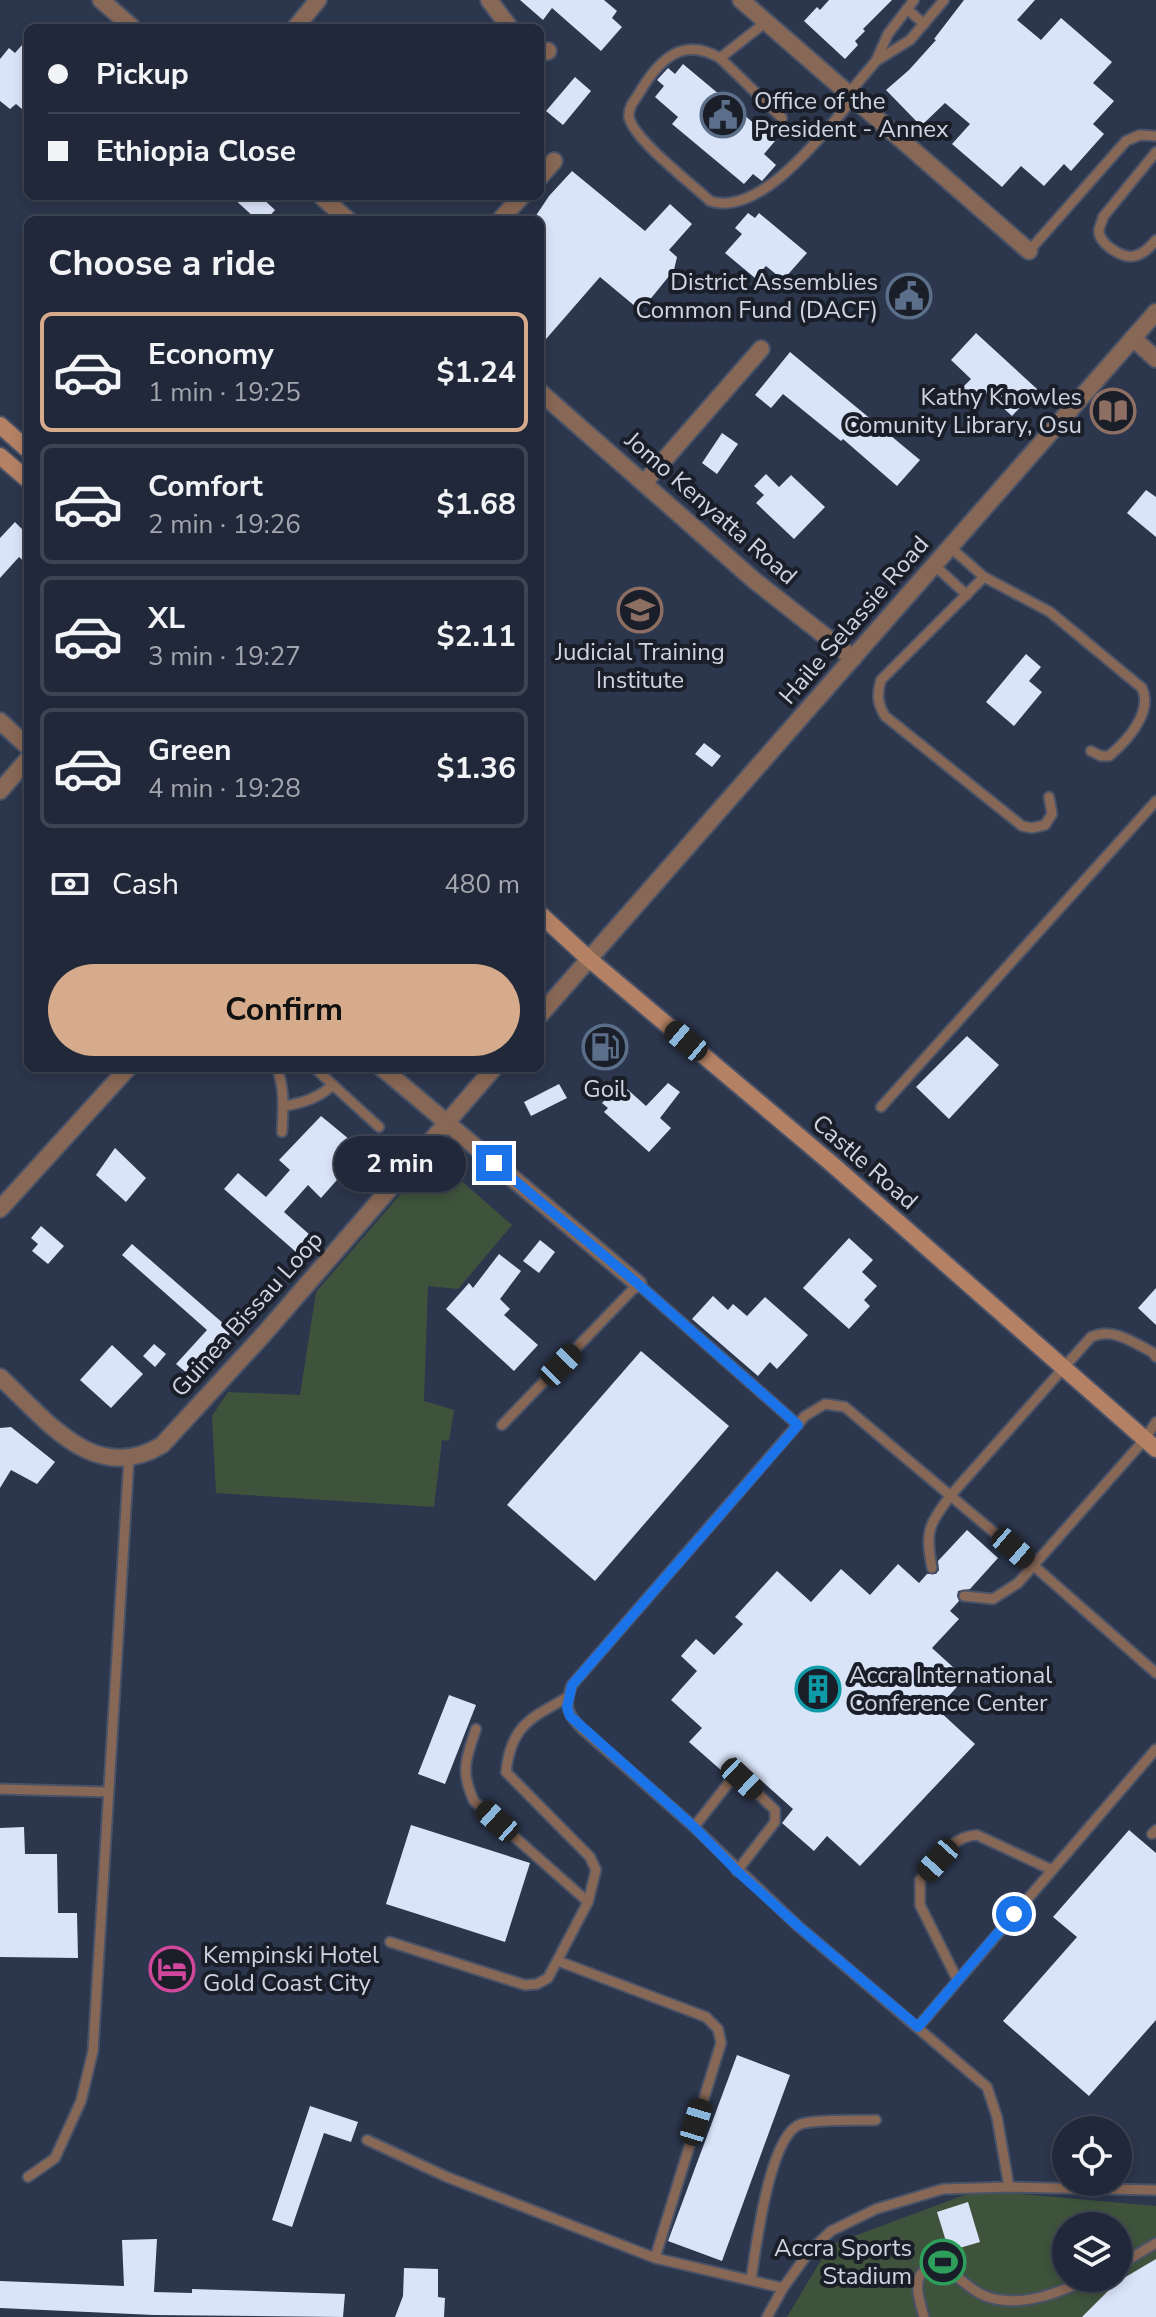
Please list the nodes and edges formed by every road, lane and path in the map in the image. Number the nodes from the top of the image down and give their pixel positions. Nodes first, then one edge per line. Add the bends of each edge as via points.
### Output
1 (101, 0) edge
2 (318, 0) edge
3 (489, 0) edge
4 (741, 0) edge
5 (944, 0) edge
6 (910, 4) edge
7 (766, 22) junction
8 (128, 24) edge
9 (298, 24) edge
10 (507, 24) edge
11 (924, 24) junction
12 (720, 58) junction
13 (876, 61) junction
14 (852, 95) junction
15 (782, 118) dead end
16 (1156, 136) edge
17 (1156, 152) edge
18 (554, 161) dead end
19 (544, 172) edge
20 (326, 200) edge
21 (518, 200) edge
22 (344, 216) edge
23 (504, 216) edge
24 (1156, 240) edge
25 (1029, 251) joint
26 (1156, 312) edge
27 (1133, 338) junction
28 (761, 349) dead end
29 (1156, 359) edge
30 (544, 396) edge
31 (0, 425) edge
32 (24, 446) edge
33 (0, 456) edge
34 (24, 477) edge
35 (644, 483) junction
36 (950, 547) junction
37 (934, 565) junction
38 (984, 577) junction
39 (967, 595) junction
40 (853, 658) junction
41 (0, 721) edge
42 (24, 743) edge
43 (1091, 751) dead end
44 (24, 764) edge
45 (0, 791) edge
46 (1049, 797) dead end
47 (1156, 801) edge
48 (544, 918) edge
49 (589, 959) junction
50 (544, 1010) edge
51 (124, 1072) edge
52 (279, 1072) edge
53 (319, 1072) edge
54 (387, 1072) edge
55 (491, 1072) edge
56 (333, 1085) junction
57 (284, 1106) junction
58 (881, 1107) dead end
59 (446, 1123) junction
60 (379, 1127) dead end
61 (282, 1132) dead end
62 (0, 1209) edge
63 (638, 1284) junction
64 (1155, 1352) edge
65 (1063, 1368) junction
66 (0, 1377) edge
67 (1156, 1422) edge
68 (502, 1425) dead end
69 (798, 1425) junction
70 (1150, 1444) edge
71 (129, 1458) junction
72 (951, 1495) junction
73 (1034, 1566) junction
74 (932, 1568) dead end
75 (964, 1596) dead end
76 (1156, 1673) edge
77 (568, 1697) junction
78 (476, 1729) dead end
79 (1156, 1749) edge
80 (0, 1789) edge
81 (108, 1792) junction
82 (694, 1827) junction
83 (1052, 1870) junction
84 (737, 1871) junction
85 (588, 1902) junction
86 (390, 1942) dead end
87 (558, 1961) junction
88 (957, 1979) junction
89 (918, 2027) junction
90 (876, 2120) dead end
91 (367, 2140) dead end
92 (28, 2177) dead end
93 (1009, 2187) junction
94 (1156, 2190) edge
95 (1156, 2243) edge
96 (655, 2258) junction
97 (1132, 2258) edge
98 (751, 2280) junction
99 (783, 2288) junction
100 (1057, 2292) edge
101 (767, 2317) edge
102 (924, 2317) edge

1 - 8 street
2 - 9 street
3 - 10 street
4 - 7 street
5 - 11 lane
6 - 11 lane
6 - 13 lane
7 - 12 lane
7 - 14 street
11 - 13 lane via 904,45
12 - 14 lane via 708,51 675,51 649,76 628,115 639,136 719,204 775,184
12 - 15 lane
13 - 14 lane
14 - 25 street
16 - 25 lane via 1126,141
17 - 24 lane via 1099,229 1102,240 1132,257
18 - 19 street
20 - 22 street
21 - 23 street
26 - 27 street, Haile Selassie Road
27 - 29 street
27 - 36 street, Haile Selassie Road
28 - 35 street
30 - 35 street, Jomo Kenyatta Road
31 - 32 main road
33 - 34 main road
35 - 40 street, Jomo Kenyatta Road
36 - 37 street, Haile Selassie Road
36 - 38 lane
37 - 39 lane
37 - 40 street, Haile Selassie Road
38 - 39 lane
38 - 43 lane via 1050,612 1142,688 1145,712 1116,750 1109,756
39 - 46 lane via 881,680 879,707 1022,826 1045,825 1052,814
40 - 49 street, Haile Selassie Road
41 - 42 street
44 - 45 street
47 - 58 lane
48 - 49 main road, Castle Road
49 - 50 street
49 - 65 main road, Castle Road
51 - 62 street
52 - 57 lane
53 - 56 lane
54 - 59 street
55 - 59 street, Guinea Bissau Loop
56 - 57 lane via 322,1095
56 - 60 lane
57 - 61 lane
59 - 63 street
59 - 71 street, Guinea Bissau Loop via 162,1445
63 - 68 lane
63 - 69 lane
64 - 65 lane via 1101,1332
65 - 70 main road, Castle Road
65 - 72 lane
66 - 71 street via 90,1454
67 - 70 lane
69 - 72 lane via 825,1404 845,1407
69 - 77 lane via 572,1685
70 - 73 lane
71 - 81 lane
72 - 73 lane
72 - 74 lane via 933,1518 926,1539
73 - 75 lane via 993,1599
73 - 76 lane
77 - 82 lane via 570,1716 582,1729
77 - 85 lane via 528,1720 509,1747 506,1772 590,1857 596,1870
78 - 85 lane via 465,1762 474,1801
79 - 83 lane
80 - 81 lane
81 - 92 lane via 93,2051 81,2101 55,2158
82 - 84 lane
82 - 84 lane via 736,1778 775,1810 775,1822
83 - 88 lane
83 - 88 lane via 977,1835 957,1840 920,1880 920,1905
84 - 89 lane
85 - 87 lane
86 - 87 lane via 525,1985 548,1978
87 - 96 lane via 706,2017 718,2029 721,2043
88 - 89 lane
89 - 93 lane via 987,2087
90 - 98 lane via 803,2123 790,2129 778,2150
91 - 96 lane
93 - 94 lane
93 - 99 lane via 943,2189 849,2220 809,2252
95 - 97 lane
96 - 98 lane
98 - 99 lane
99 - 101 lane
100 - 102 lane via 1002,2300 973,2291 943,2268 928,2268 917,2280

